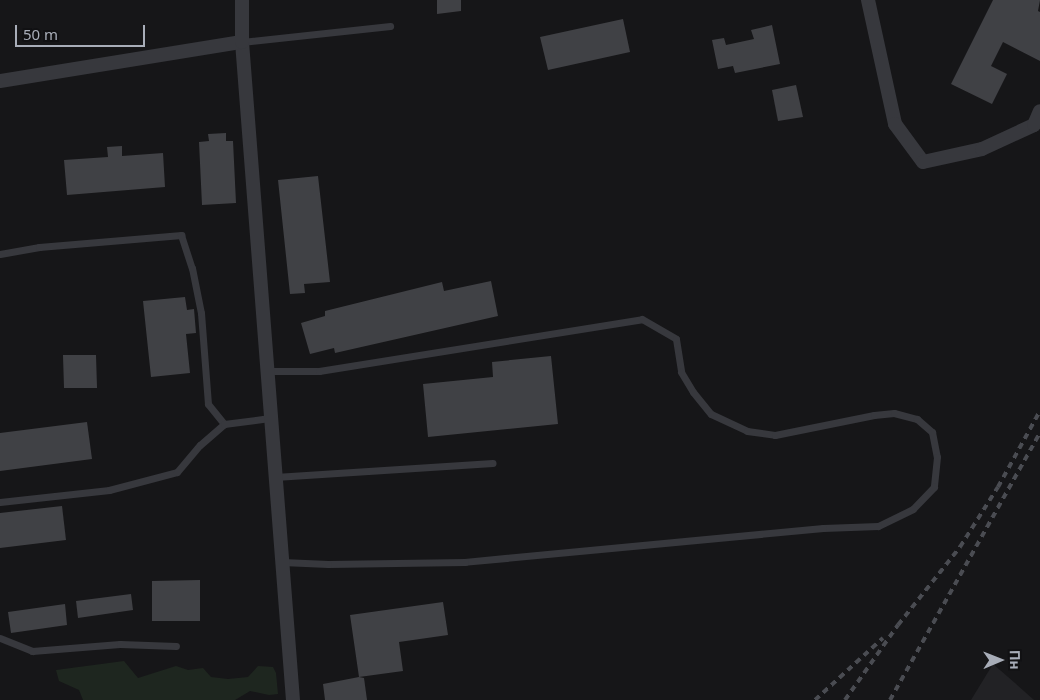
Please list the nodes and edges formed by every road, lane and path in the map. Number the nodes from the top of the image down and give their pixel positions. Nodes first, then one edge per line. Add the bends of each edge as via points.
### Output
1 (242, 0) edge
2 (868, 0) edge
3 (390, 26) dead end
4 (242, 42) junction
5 (0, 81) edge
6 (1040, 111) edge
7 (0, 254) edge
8 (267, 371) junction
9 (270, 418) junction
10 (224, 424) junction
11 (493, 462) dead end
12 (275, 477) junction
13 (0, 502) edge
14 (282, 562) junction
15 (0, 638) edge
16 (176, 646) dead end
17 (292, 700) edge

1 - 4 street
2 - 6 street via 895,124 923,162 982,149 1034,125
3 - 4 lane
4 - 5 street
4 - 8 street
7 - 10 lane via 39,247 181,235 201,313 208,404
8 - 9 street
8 - 14 lane via 319,371 642,319 676,339 681,372 711,414 747,431 774,435 894,413 917,419 932,432 937,457 934,487 913,509 878,526 823,528 465,562
9 - 10 lane
9 - 12 street
10 - 13 lane via 177,472 109,490
11 - 12 lane
12 - 14 street
14 - 17 street
15 - 16 lane via 32,651 120,644

